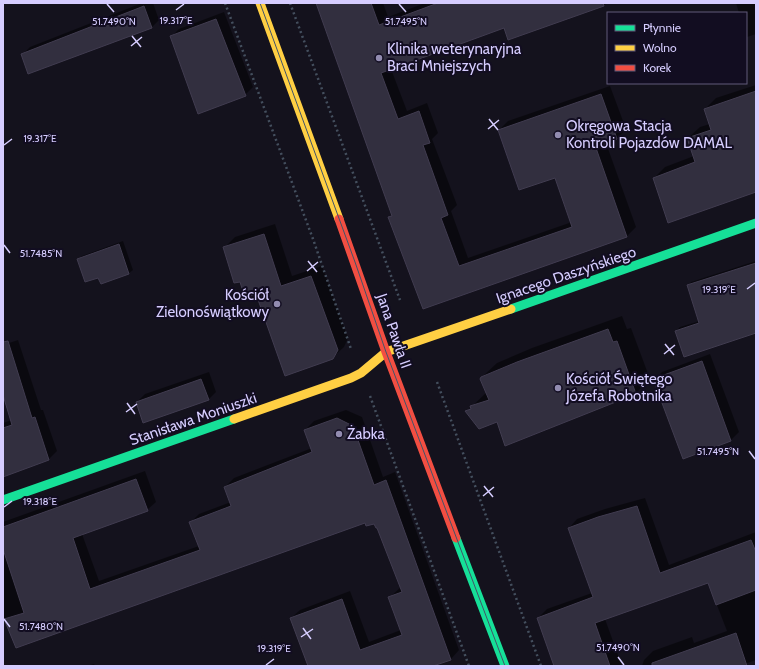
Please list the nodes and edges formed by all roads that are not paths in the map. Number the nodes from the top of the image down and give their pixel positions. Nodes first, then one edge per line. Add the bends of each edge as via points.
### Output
1 (260, 3) edge
2 (756, 223) edge
3 (386, 352) junction
4 (3, 500) edge
5 (505, 666) edge

1 - 3 street, Jana Pawła II
2 - 3 street, Ignacego Daszyńskiego
3 - 4 street, Stanisława Moniuszki via 351,378
3 - 5 street, Jana Pawła II

